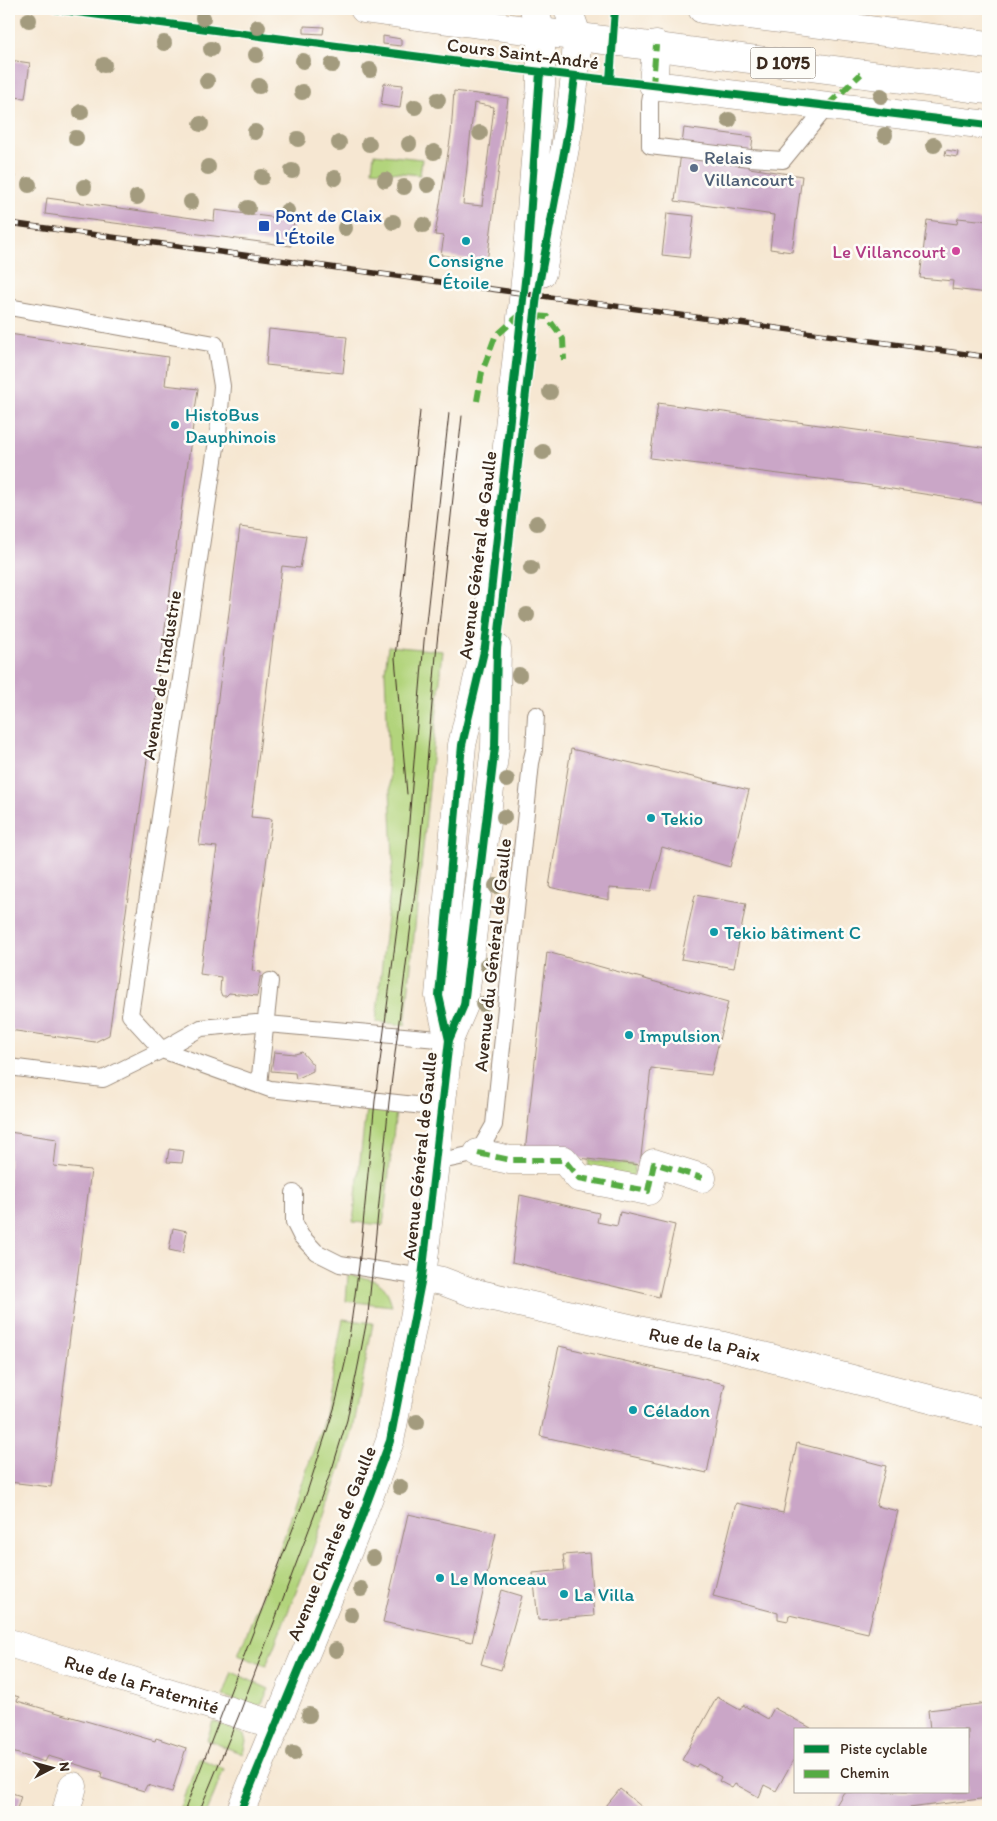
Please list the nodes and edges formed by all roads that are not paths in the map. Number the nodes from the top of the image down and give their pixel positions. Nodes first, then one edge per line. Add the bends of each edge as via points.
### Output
1 (364, 9) edge
2 (568, 9) edge
3 (702, 9) edge
4 (839, 17) edge
5 (538, 20) edge
6 (577, 35) junction
7 (656, 45) junction
8 (988, 45) edge
9 (861, 74) junction
10 (653, 85) junction
11 (988, 90) edge
12 (829, 104) junction
13 (988, 125) edge
14 (9, 307) edge
15 (484, 704) junction
16 (536, 715) dead end
17 (270, 981) dead end
18 (265, 1024) junction
19 (449, 1040) junction
20 (162, 1050) junction
21 (9, 1067) edge
22 (259, 1086) junction
23 (442, 1108) junction
24 (478, 1153) junction
25 (436, 1162) junction
26 (702, 1178) dead end
27 (294, 1193) dead end
28 (422, 1277) junction
29 (988, 1414) edge
30 (9, 1643) edge
31 (275, 1725) junction
32 (73, 1786) dead end
33 (66, 1812) edge
34 (240, 1812) edge

1 - 5 main road, Cours Saint-André / D 1075
2 - 6 main road, Avenue Général de Gaulle
3 - 4 main road, D 1075
4 - 8 main road, D 1075
5 - 6 main road, Cours Saint-André / D 1075
5 - 15 main road, Avenue Général de Gaulle via 541,84 527,263 486,647
6 - 7 main road, Cours Saint-André / D 1075
6 - 15 main road, Avenue Général de Gaulle via 569,126 537,295 497,649
7 - 9 main road, Cours Saint-André / D 1075
7 - 10 main road
9 - 11 main road, Cours Saint-André / D 1075
9 - 12 main road
10 - 12 main road
10 - 12 lane via 650,146 750,158 783,160
12 - 13 main road
14 - 20 lane, Avenue de l'Industrie via 215,344 222,386 218,434 130,1015
15 - 19 main road, Avenue Général de Gaulle via 462,745 439,996
16 - 24 lane, Avenue du Général de Gaulle via 494,1125
17 - 18 lane
18 - 19 lane
18 - 20 lane via 201,1028
18 - 22 lane
19 - 23 main road, Avenue Général de Gaulle
20 - 21 lane via 102,1079
20 - 22 lane
22 - 23 lane
23 - 25 main road, Avenue Général de Gaulle
24 - 25 lane
24 - 26 main road via 510,1160 564,1160 579,1178 648,1191 654,1163
25 - 28 main road, Avenue Général de Gaulle
27 - 28 lane via 294,1222 301,1236 316,1252 340,1264
28 - 29 main road, Rue de la Paix via 471,1292 660,1335 720,1345
28 - 31 main road, Avenue Charles de Gaulle via 390,1441
30 - 31 main road, Rue de la Fraternité
31 - 34 main road, Avenue Charles de Gaulle
32 - 33 main road

